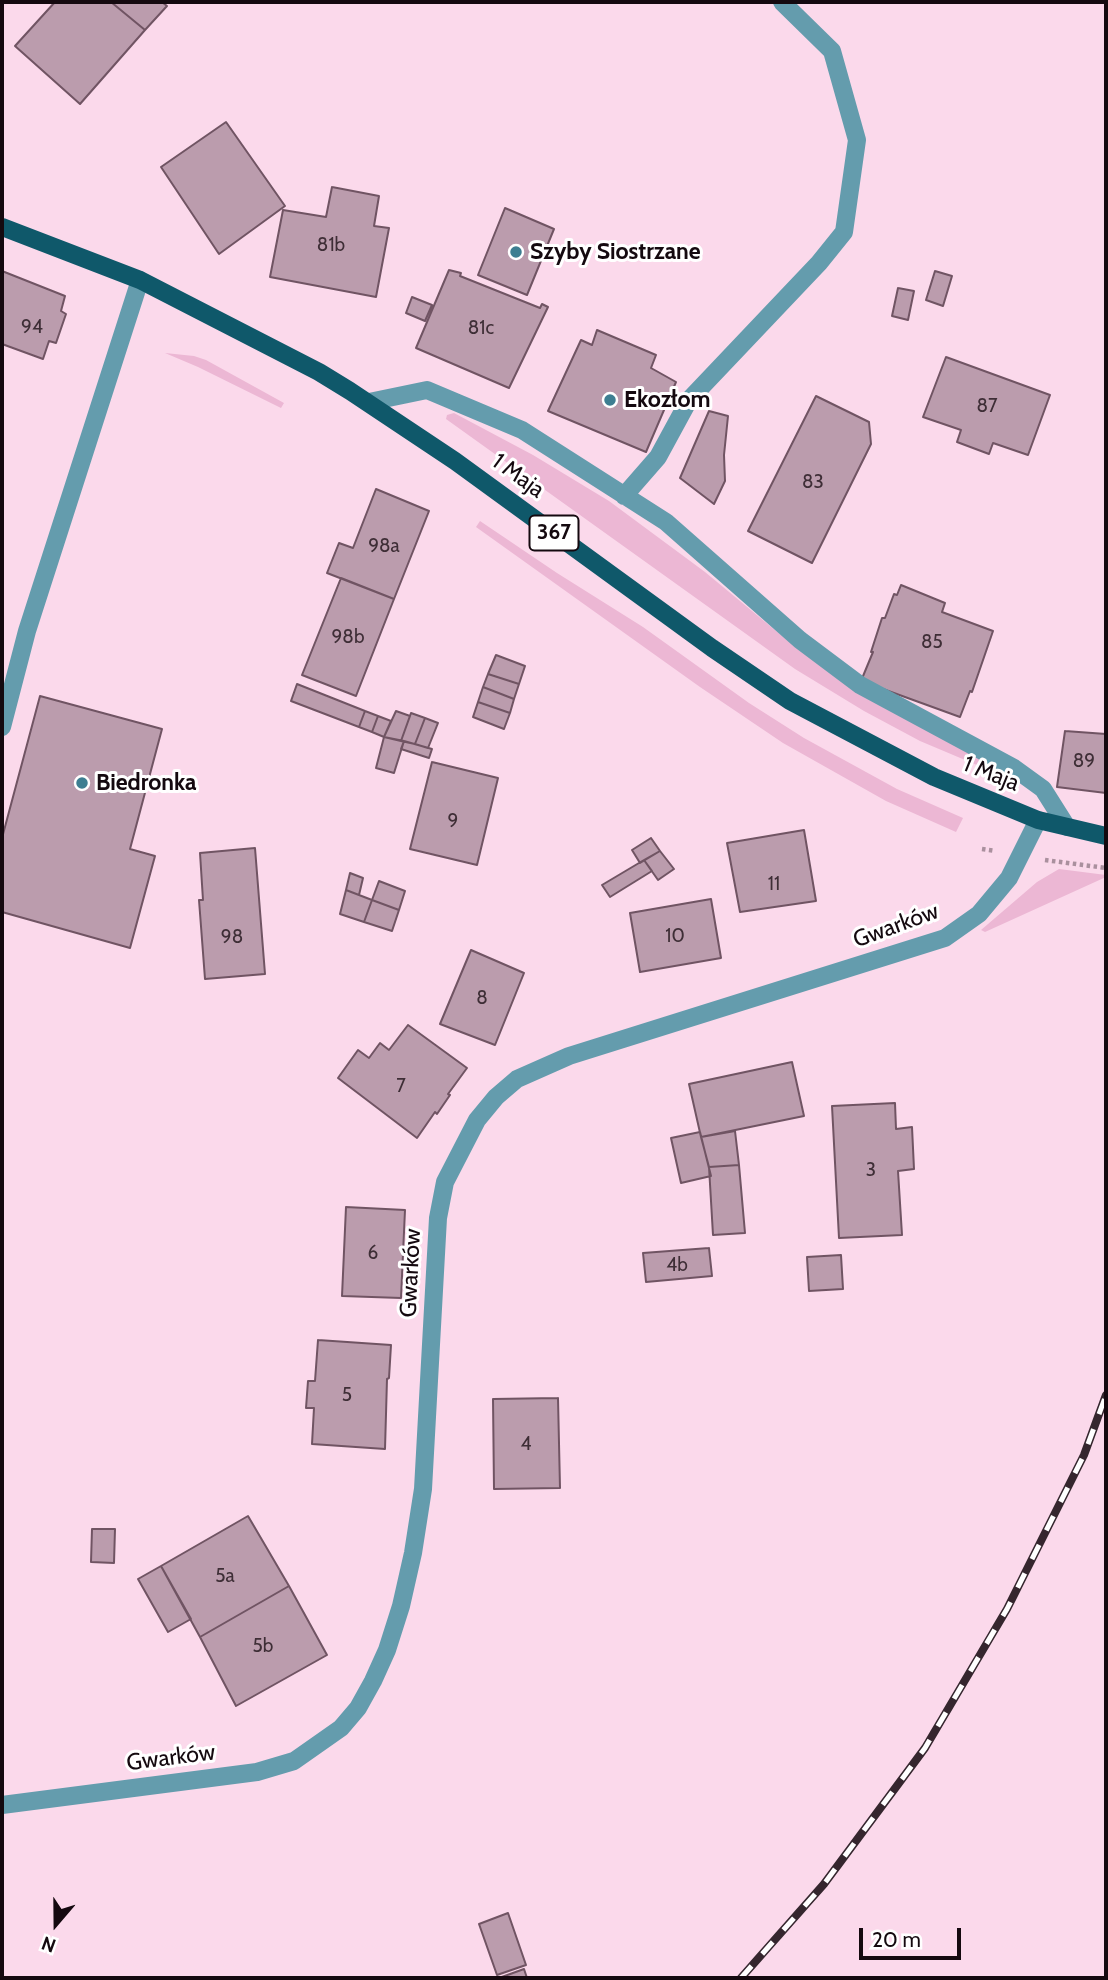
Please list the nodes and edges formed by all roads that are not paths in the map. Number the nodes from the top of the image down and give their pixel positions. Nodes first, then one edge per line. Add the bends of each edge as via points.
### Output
1 (782, 2) edge
2 (2, 227) edge
3 (140, 280) junction
4 (369, 402) junction
5 (624, 496) junction
6 (2, 727) edge
7 (1038, 820) junction
8 (1067, 827) junction
9 (1106, 836) edge
10 (2, 1805) edge

1 - 5 street via 832,51 857,139 844,232 689,400 657,457
2 - 3 main road, 1 Maja / 367
3 - 4 main road, 1 Maja / 367
3 - 6 street via 27,631
4 - 5 street via 427,390 522,430
4 - 7 main road, 1 Maja / 367 via 790,701 934,778
5 - 8 street via 666,523 800,640 860,685 1014,768 1044,789
7 - 8 main road, 1 Maja / 367
7 - 10 street, Gwarków via 1009,878 979,914 945,938 569,1056 517,1079 477,1120 445,1182 438,1218 423,1489 410,1566 387,1650 358,1708 341,1728 294,1761 257,1772
8 - 9 main road, 1 Maja / 367

